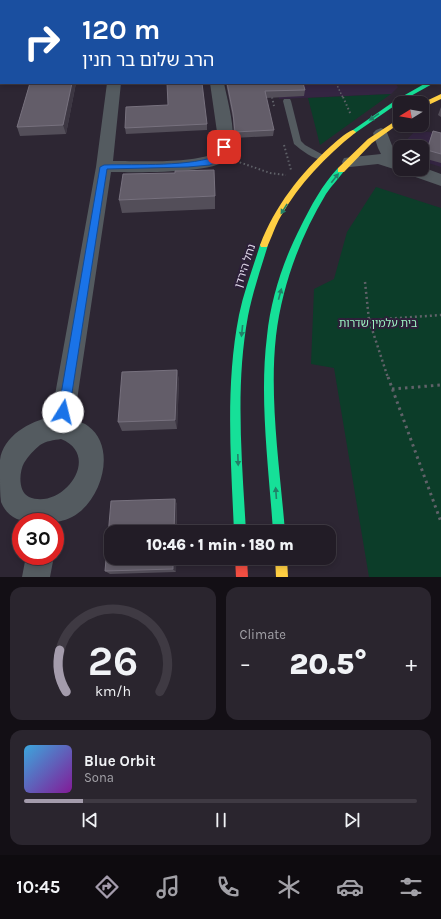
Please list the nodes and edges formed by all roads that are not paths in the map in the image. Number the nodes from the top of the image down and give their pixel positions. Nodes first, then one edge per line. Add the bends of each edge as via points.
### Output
1 (114, 84) edge
2 (217, 84) edge
3 (429, 84) edge
4 (441, 96) edge
5 (287, 101) dead end
6 (429, 102) edge
7 (393, 125) edge
8 (381, 133) junction
9 (322, 158) junction
10 (393, 159) edge
11 (350, 162) junction
12 (393, 163) edge
13 (104, 167) junction
14 (429, 176) edge
15 (441, 180) edge
16 (61, 427) junction
17 (4, 471) edge
18 (34, 513) edge
19 (54, 513) edge
20 (240, 525) edge
21 (279, 525) edge
22 (38, 565) edge
23 (241, 565) edge
24 (281, 565) edge
25 (36, 577) edge
26 (242, 577) edge
27 (282, 577) edge

1 - 13 street
2 - 13 street via 226,139 222,156 210,162 188,165
3 -> 9 main road, נחל הירדן via 400,99
4 - 6 main road
5 - 9 lane via 297,142
7 - 8 main road
8 - 10 street via 384,148
8 - 11 main road
9 -> 20 main road, נחל הירדן via 294,193 269,232 252,276 244,313 238,371
11 - 12 street via 379,159
21 -> 11 main road via 270,353 275,313 296,242 322,195 337,174
13 - 16 street
14 - 15 street
16 - 17 street via 33,435 21,445
16 - 19 street via 79,434 88,443 92,456 91,471 86,485 76,498
17 - 18 street via 12,499 22,508
22 - 25 street
23 - 26 main road
24 - 27 main road

